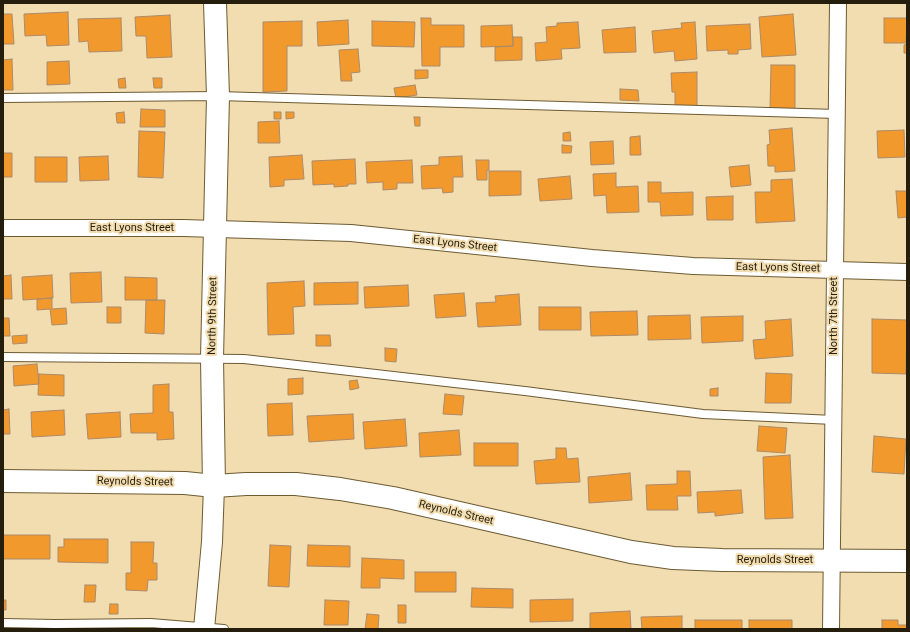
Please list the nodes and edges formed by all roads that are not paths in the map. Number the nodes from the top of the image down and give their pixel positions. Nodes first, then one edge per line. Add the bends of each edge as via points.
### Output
1 (215, 3) edge
2 (838, 3) edge
3 (218, 96) junction
4 (3, 98) edge
5 (837, 114) junction
6 (3, 228) edge
7 (215, 230) junction
8 (834, 270) junction
9 (907, 272) edge
10 (3, 357) edge
11 (212, 358) junction
12 (834, 420) junction
13 (3, 481) edge
14 (214, 486) junction
15 (832, 561) junction
16 (907, 561) edge
17 (3, 622) edge
18 (204, 628) edge
19 (224, 629) edge
20 (831, 629) edge

1 - 3 main road, North 9th Street
2 - 5 street, North 7th Street
3 - 4 lane
3 - 5 lane
3 - 7 main road, North 9th Street
5 - 8 street, North 7th Street
6 - 7 street, East Lyons Street
7 - 8 street, East Lyons Street via 351,233 592,258 685,265
7 - 11 main road, North 9th Street
8 - 9 street, East Lyons Street
8 - 12 street, North 7th Street
10 - 11 lane
11 - 12 lane via 252,359 703,414
11 - 14 main road, North 9th Street
12 - 15 street, North 7th Street
13 - 14 main road, Reynolds Street via 184,483
14 - 15 main road, Reynolds Street via 296,484 340,489 393,498 631,552 673,558
14 - 18 street, North 9th Street
15 - 16 main road, Reynolds Street
15 - 20 street, North 7th Street
17 - 18 lane via 151,623
18 - 19 lane

